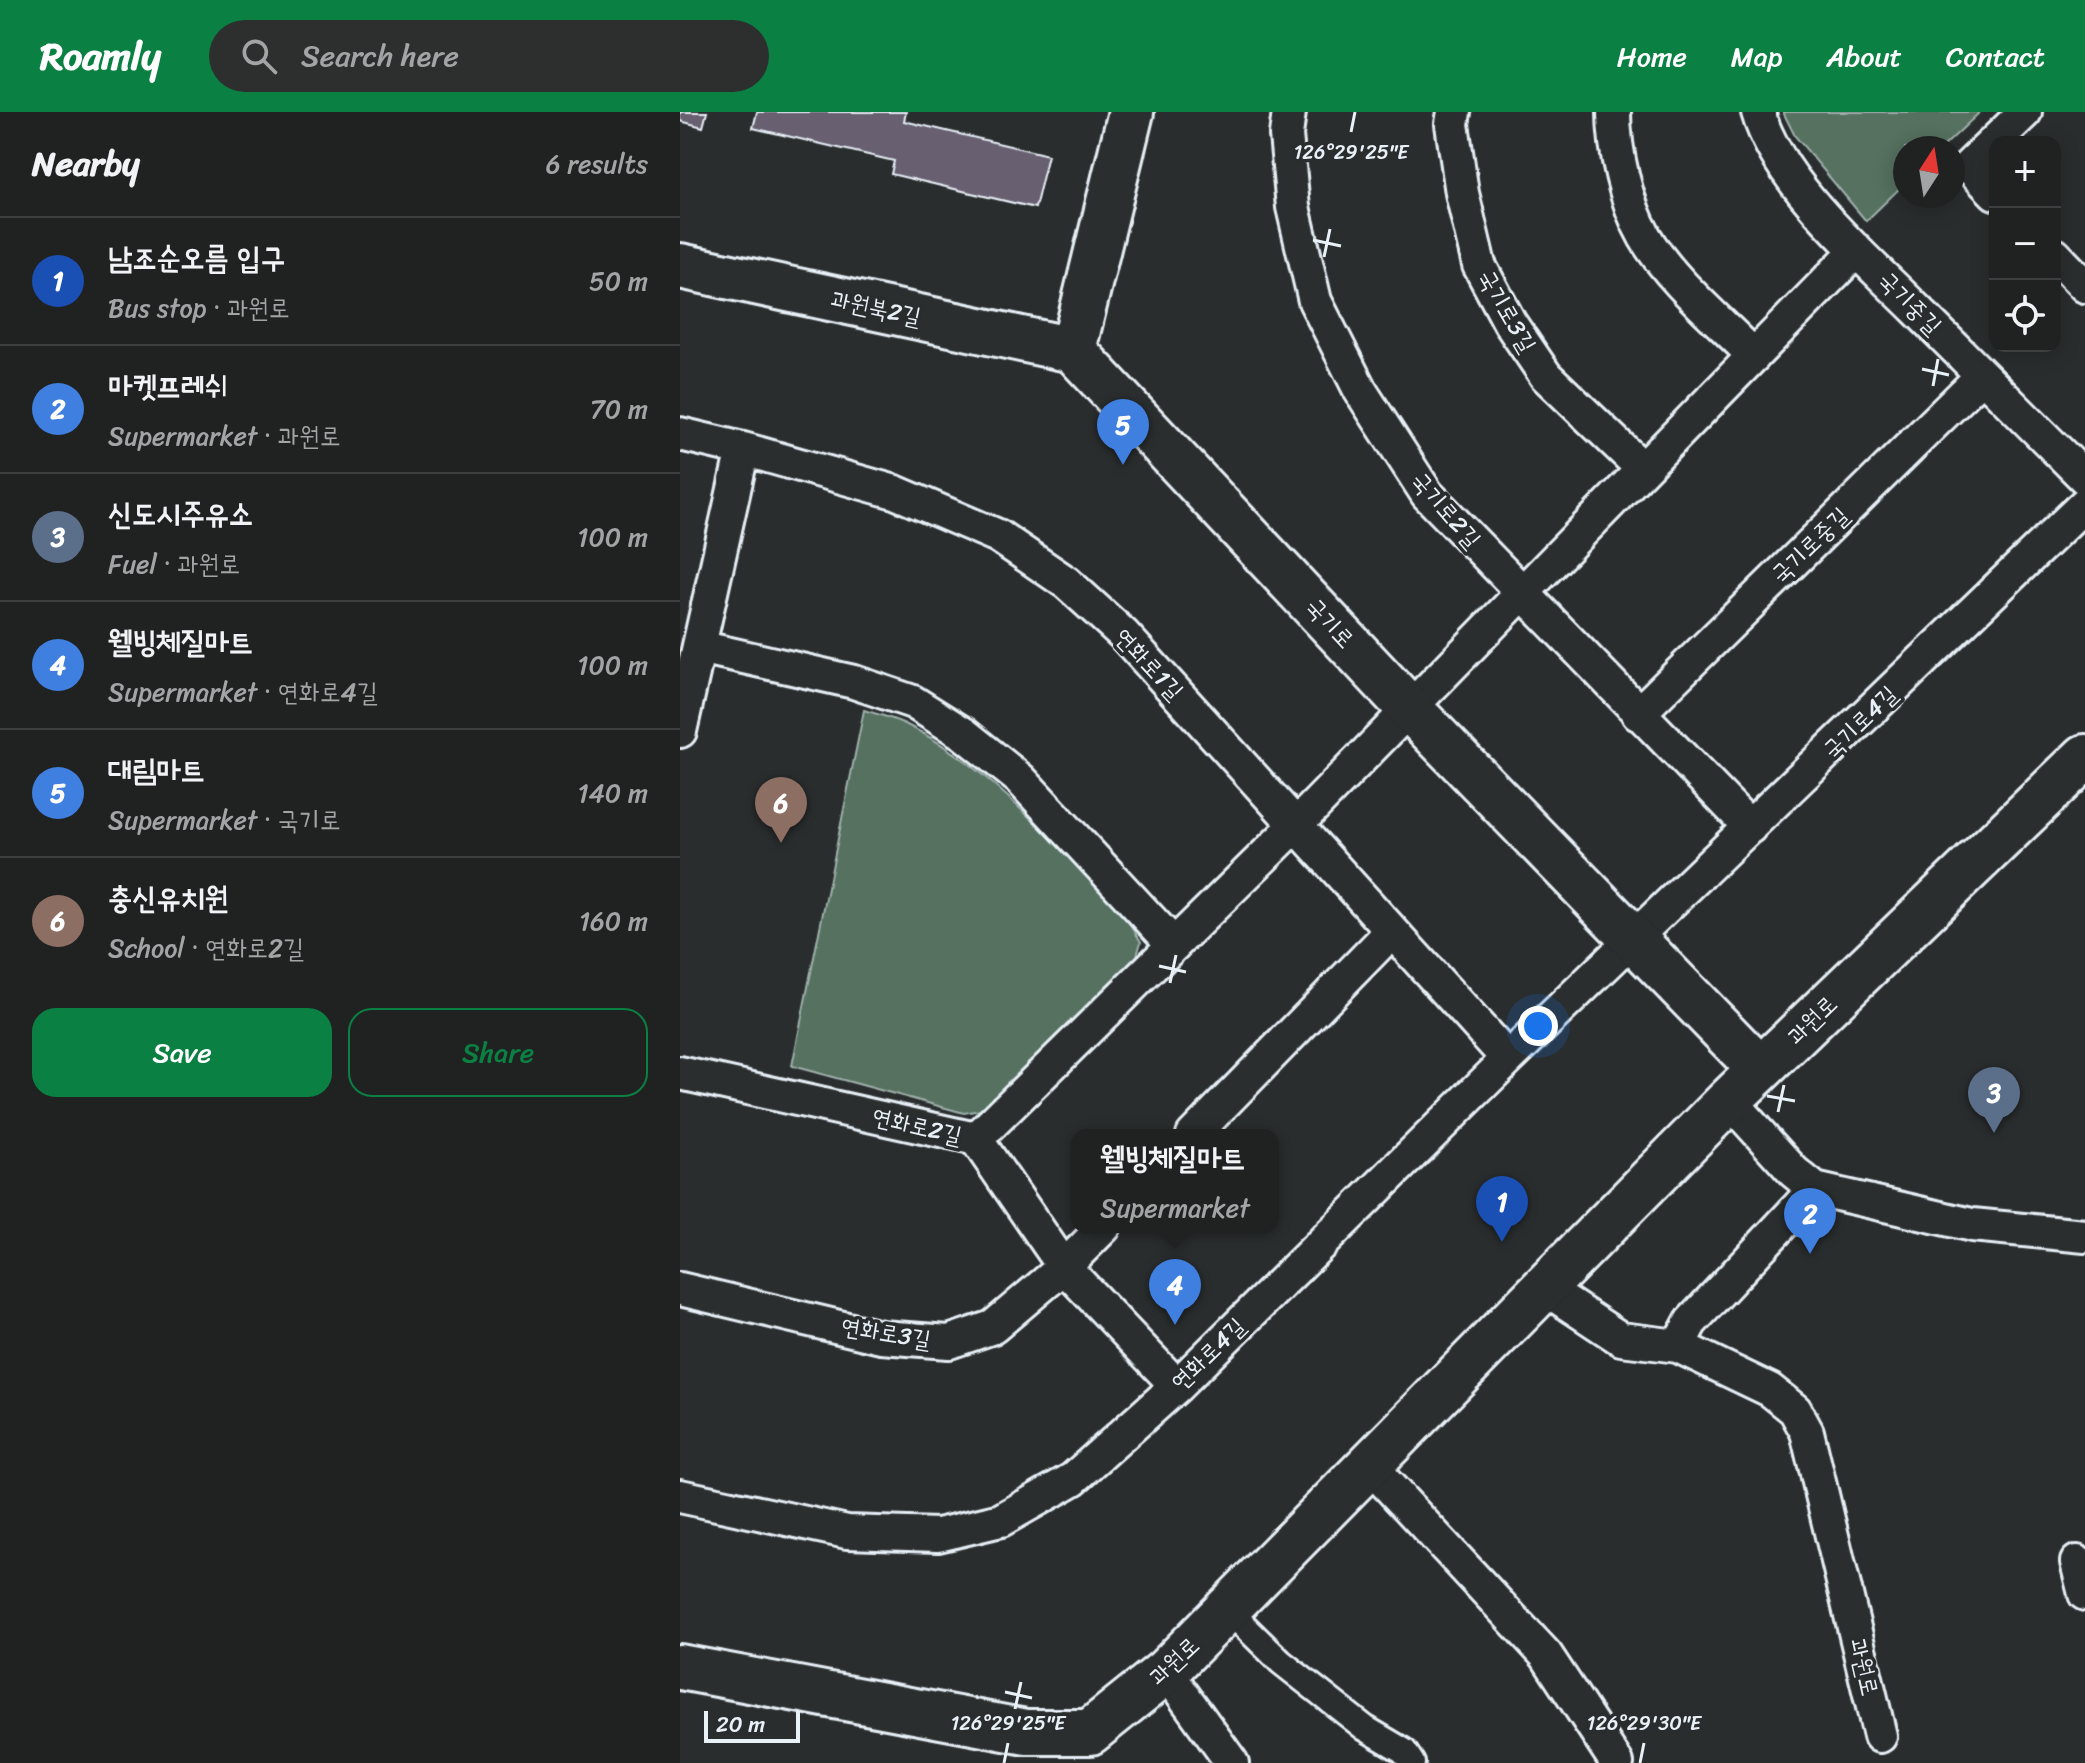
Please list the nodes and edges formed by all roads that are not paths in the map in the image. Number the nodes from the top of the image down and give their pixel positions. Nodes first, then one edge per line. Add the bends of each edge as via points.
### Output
1 (1131, 112) edge
2 (1289, 112) edge
3 (1454, 112) edge
4 (1614, 112) edge
5 (1758, 112) edge
6 (2025, 112) edge
7 (2000, 136) edge
8 (1989, 147) edge
9 (1989, 187) edge
10 (1857, 250) junction
11 (2061, 261) edge
12 (680, 266) edge
13 (2084, 283) edge
14 (1073, 350) junction
15 (1754, 356) junction
16 (1982, 376) junction
17 (680, 434) edge
18 (743, 449) junction
19 (1643, 469) junction
20 (2085, 478) edge
21 (2085, 504) edge
22 (1522, 593) junction
23 (699, 647) junction
24 (1409, 708) junction
25 (1638, 714) junction
26 (680, 731) edge
27 (2085, 757) edge
28 (1295, 826) junction
29 (1750, 827) junction
30 (1392, 931) junction
31 (1634, 940) junction
32 (1174, 945) junction
33 (1508, 1059) junction
34 (1760, 1069) junction
35 (680, 1073) edge
36 (1729, 1100) junction
37 (1199, 1129) edge
38 (976, 1139) junction
39 (1815, 1189) junction
40 (1098, 1233) edge
41 (2085, 1236) edge
42 (1064, 1267) junction
43 (1544, 1288) junction
44 (680, 1289) edge
45 (1678, 1346) junction
46 (1177, 1386) junction
47 (1369, 1465) junction
48 (680, 1496) edge
49 (2077, 1562) dead end
50 (2085, 1594) edge
51 (1227, 1609) junction
52 (680, 1667) edge
53 (1166, 1671) junction
54 (1090, 1732) junction
55 (1880, 1736) dead end
56 (1059, 1763) edge
57 (1232, 1763) edge
58 (1412, 1763) edge
59 (1617, 1763) edge

1 - 14 main road
2 - 22 street, 국기로2길 via 1293,207 1315,301 1360,390 1427,494
3 - 19 street, 국기로3길 via 1462,193 1479,265 1546,376
4 - 15 street via 1614,142 1645,237 1676,277
5 - 10 street, 국기중길 via 1765,137 1796,184
6 - 7 street
8 - 9 street via 1969,166
10 - 15 street
10 - 16 street, 국기중길
11 - 13 street
12 - 14 main road, 과원북2길
14 - 24 main road, 국기로
15 - 19 street
16 - 20 street, 국기중길
16 - 25 street, 국기로중길
17 - 18 street, 연화로1길
18 - 23 street
18 - 28 street, 연화로1길 via 895,492 998,536 1067,583 1123,634
19 - 22 street
21 - 29 street, 국기로4길
22 - 24 street
22 - 25 street, 국기로2길
23 - 26 street
23 - 32 street via 854,682 913,702 1020,779
24 - 28 street, 연화로2길
24 - 31 main road, 국기로
25 - 29 street, 국기로2길
27 - 34 main road, 과원로
28 - 30 street, 연화로1길
28 - 32 street, 연화로2길
29 - 31 street, 국기로4길
30 - 33 street, 연화로1길
30 - 37 street
31 - 33 street, 연화로4길
31 - 34 main road, 국기로
32 - 38 street, 연화로2길
33 - 46 street, 연화로4길
34 - 36 main road, 과원로
35 - 38 street, 연화로2길
36 - 39 street
36 - 43 main road, 과원로
38 - 42 street
39 - 41 street via 1972,1225
39 - 45 street via 1691,1322
40 - 42 street, 연화로3길
42 - 44 street, 연화로3길 via 993,1327 949,1342 881,1337
42 - 46 street
43 - 45 street, 과원로 via 1621,1339
43 - 47 main road, 과원로
45 - 55 street, 과원로 via 1770,1390 1795,1410 1807,1432
46 - 48 street, 연화로4길 via 1073,1479 1001,1520 938,1535 847,1532
47 - 51 main road, 과원로
47 - 59 street via 1546,1655
49 - 50 street
51 - 53 main road, 과원로
51 - 58 street via 1281,1662 1365,1728 1404,1751
52 - 54 main road via 1026,1732
53 - 54 main road, 과원로
53 - 57 street
54 - 56 main road, 과원로

